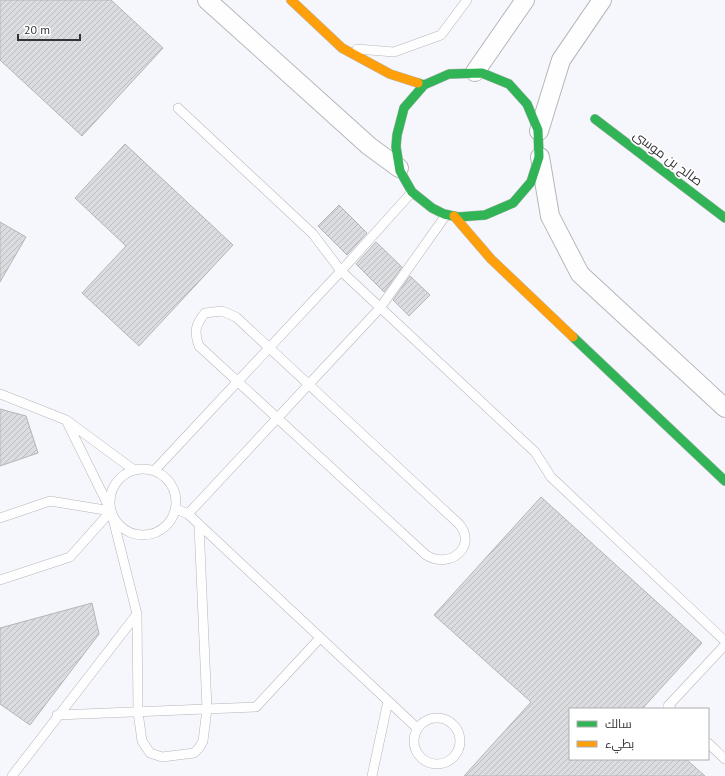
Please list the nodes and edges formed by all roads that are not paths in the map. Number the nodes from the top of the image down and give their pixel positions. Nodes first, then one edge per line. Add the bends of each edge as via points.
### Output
1 (207, 0) edge
2 (291, 0) edge
3 (467, 0) edge
4 (525, 0) edge
5 (602, 0) edge
6 (342, 48) junction
7 (475, 72) junction
8 (424, 85) junction
9 (178, 108) dead end
10 (595, 119) dead end
11 (539, 131) junction
12 (540, 157) junction
13 (398, 168) junction
14 (412, 192) junction
15 (450, 215) junction
16 (725, 218) edge
17 (341, 271) junction
18 (380, 308) junction
19 (269, 348) junction
20 (238, 382) junction
21 (309, 384) junction
22 (0, 394) edge
23 (725, 408) edge
24 (276, 419) junction
25 (66, 420) junction
26 (134, 470) junction
27 (154, 471) junction
28 (725, 481) edge
29 (176, 508) junction
30 (111, 511) junction
31 (188, 514) junction
32 (0, 518) edge
33 (199, 524) junction
34 (0, 580) edge
35 (137, 614) junction
36 (320, 638) junction
37 (725, 641) edge
38 (725, 645) edge
39 (388, 701) junction
40 (670, 708) edge
41 (206, 709) junction
42 (138, 712) junction
43 (57, 715) junction
44 (418, 728) junction
45 (709, 744) edge
46 (725, 759) edge
47 (12, 776) edge
48 (372, 776) edge

1 - 13 street via 369,146
2 - 6 street
3 - 6 lane via 441,35 394,52
4 - 7 street
5 - 11 street via 561,60
6 - 8 street via 390,74
7 - 8 street via 448,74
7 - 11 street via 497,78 517,91 531,109
8 - 13 street via 404,108 395,137
9 - 17 lane via 314,234
10 - 16 street, صالح بن موسى
11 - 12 street
12 - 15 street via 534,176 524,192 509,205 492,214 474,217
12 - 23 street via 550,216 580,274
13 - 14 street
14 - 15 street via 433,209
14 - 17 lane
15 - 18 lane
15 - 28 street via 491,259
17 - 18 lane
17 - 19 lane
18 - 21 lane
18 - 37 lane via 535,452 551,477
19 - 20 lane
19 - 20 lane via 229,313 205,313 197,322 195,331 199,346
19 - 21 lane
20 - 24 lane
20 - 27 lane
21 - 24 lane
21 - 24 lane via 462,528 464,544 456,557 441,561 426,555
22 - 25 lane
24 - 31 lane
25 - 26 lane
25 - 30 lane
26 - 27 lane
26 - 30 lane via 117,482 112,491
27 - 29 lane via 172,486
29 - 30 lane via 172,519 164,528 154,534 142,536 131,534 122,528 115,521
29 - 31 lane
30 - 32 lane via 50,501
30 - 34 lane via 70,557
30 - 35 lane
31 - 33 lane
33 - 36 lane
33 - 41 lane
35 - 42 lane
35 - 43 lane
36 - 39 lane
36 - 41 lane via 256,707
38 - 40 lane via 668,706
39 - 44 lane
39 - 48 lane
41 - 42 lane
41 - 42 lane via 205,732 200,748 194,754 162,757 150,752 142,741
42 - 43 lane
43 - 47 lane
44 - 44 lane via 414,735 415,750 425,761 439,764 452,758 457,752 459,737 451,724 437,718 423,723
45 - 46 lane

